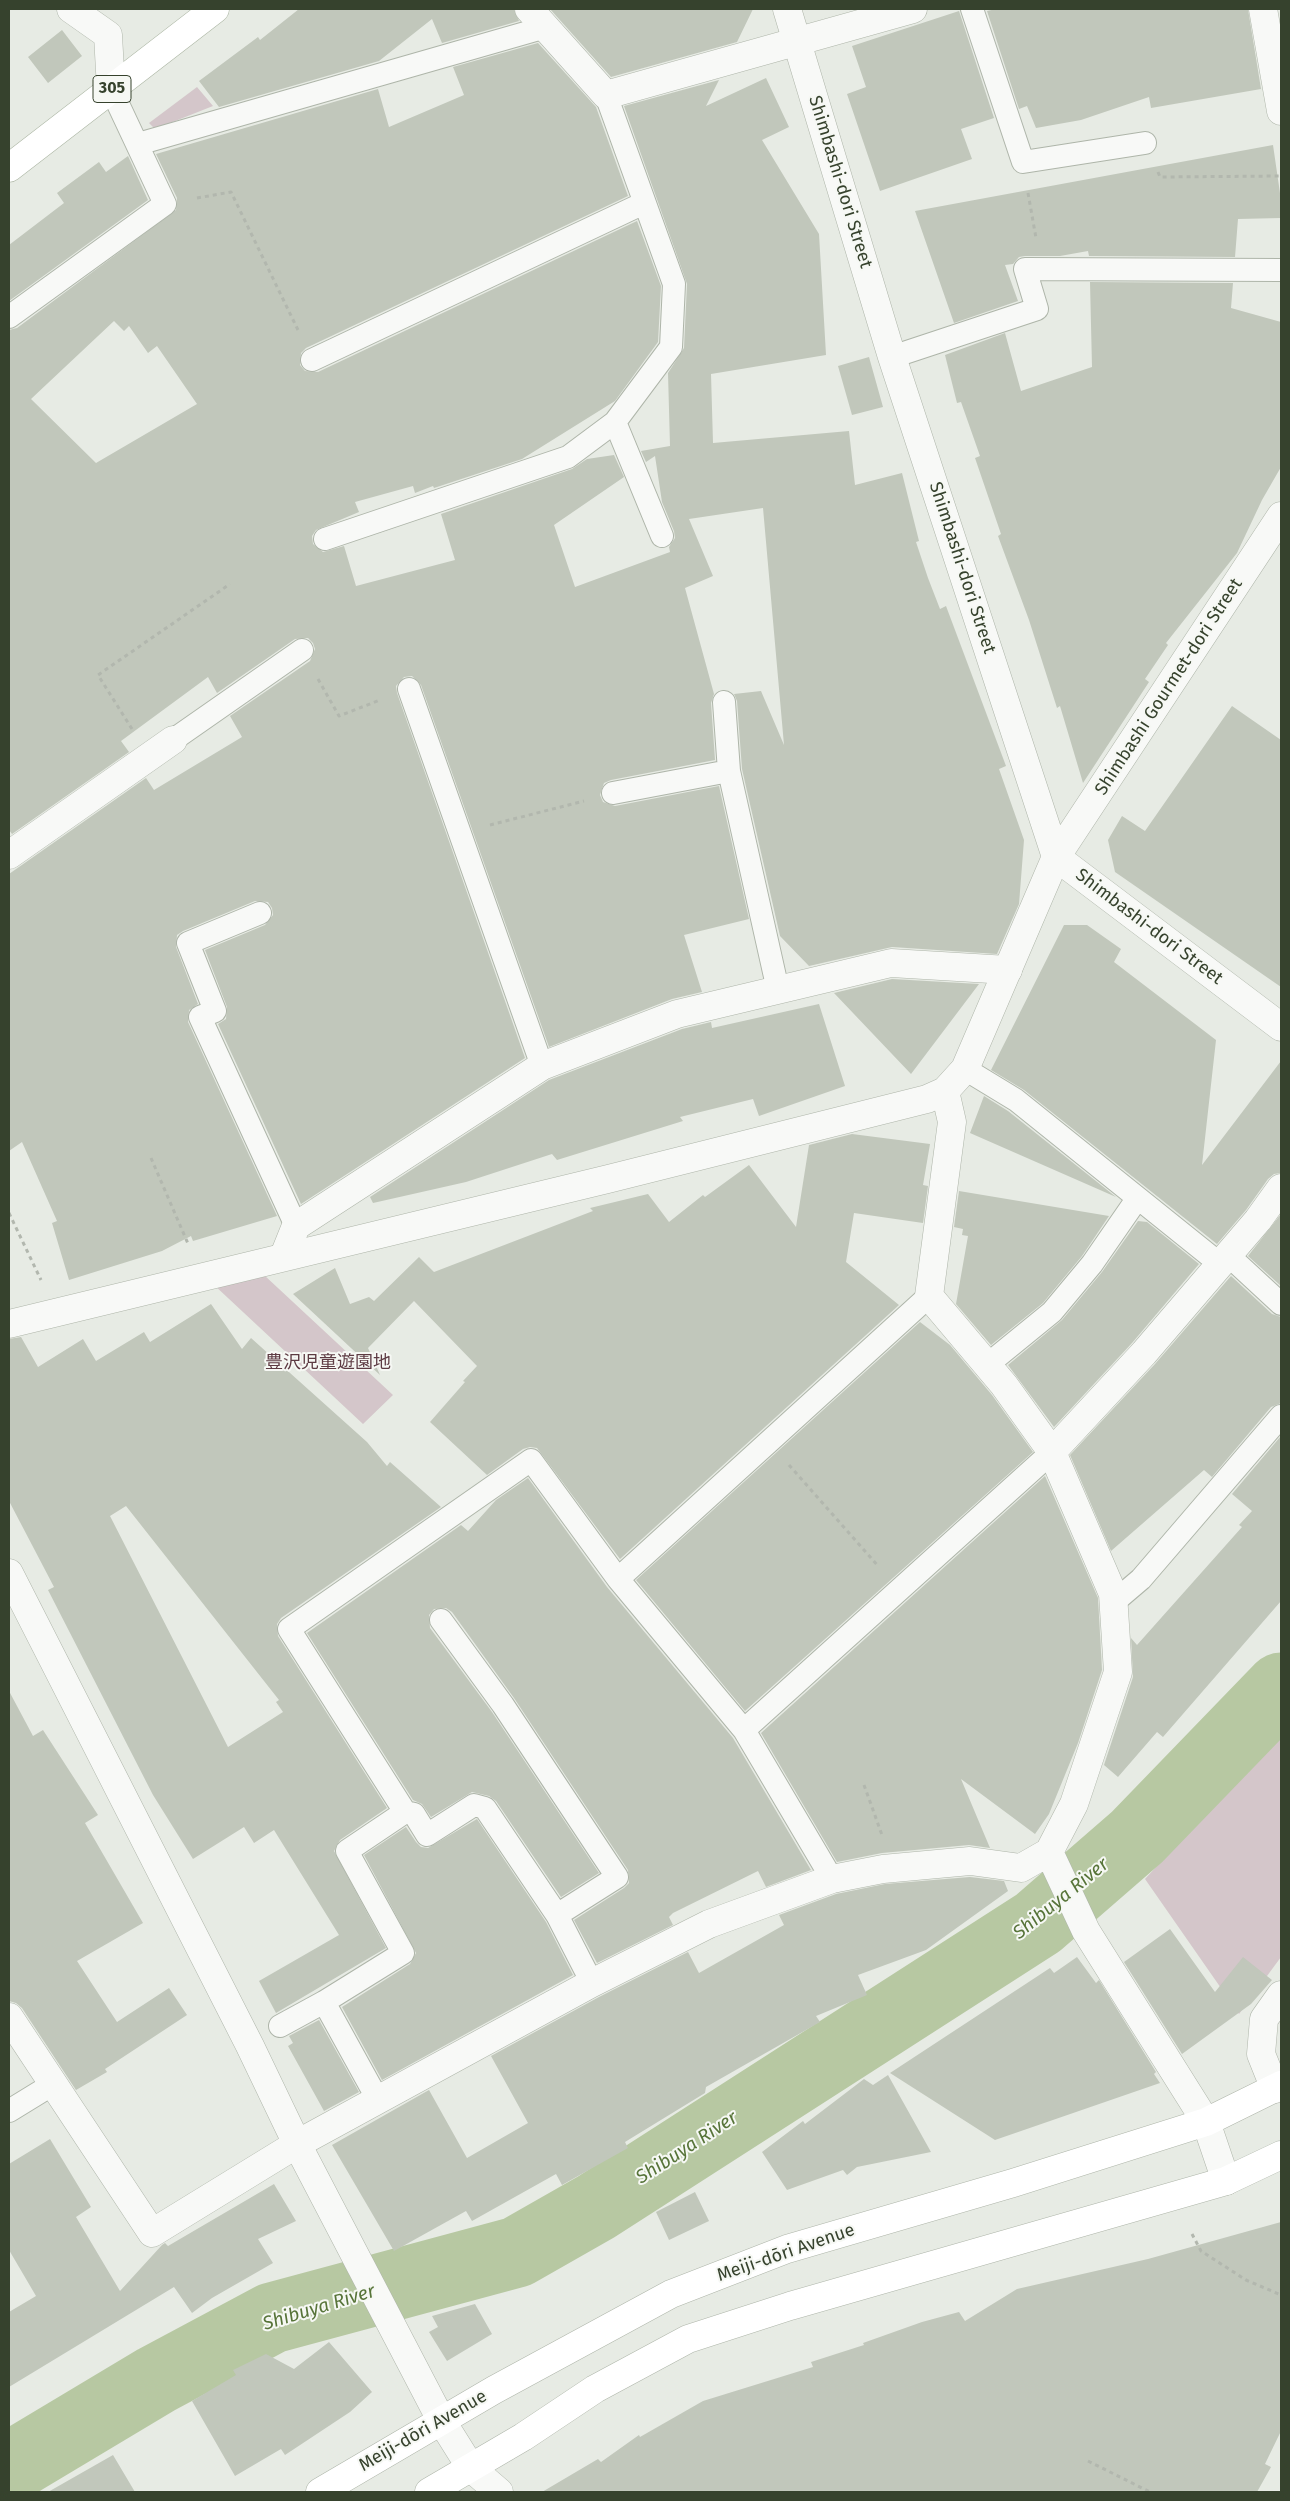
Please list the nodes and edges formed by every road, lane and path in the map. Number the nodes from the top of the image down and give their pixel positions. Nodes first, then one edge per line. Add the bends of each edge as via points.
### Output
1 (71, 9) edge
2 (215, 9) edge
3 (787, 9) edge
4 (913, 9) edge
5 (972, 9) edge
6 (1263, 9) edge
7 (537, 18) edge
8 (797, 40) junction
9 (111, 89) junction
10 (606, 95) junction
11 (1281, 111) edge
12 (1145, 143) joint
13 (138, 144) junction
14 (1022, 162) junction
15 (9, 168) edge
16 (1281, 176) edge
17 (644, 203) junction
18 (165, 204) junction
19 (1042, 269) junction
20 (1281, 270) edge
21 (9, 317) edge
22 (892, 357) junction
23 (312, 360) joint
24 (615, 422) junction
25 (1281, 516) edge
26 (662, 536) dead end
27 (325, 539) dead end
28 (230, 584) dead end
29 (302, 650) joint
30 (408, 689) joint
31 (724, 702) dead end
32 (173, 740) joint
33 (149, 757) junction
34 (729, 771) junction
35 (613, 793) joint
36 (460, 833) junction
37 (9, 854) edge
38 (1056, 858) junction
39 (260, 913) dead end
40 (1008, 970) junction
41 (778, 990) junction
42 (1281, 1027) edge
43 (542, 1066) junction
44 (965, 1069) junction
45 (945, 1090) junction
46 (151, 1158) dead end
47 (1281, 1188) edge
48 (1137, 1199) junction
49 (9, 1213) edge
50 (296, 1226) junction
51 (284, 1256) junction
52 (1224, 1260) junction
53 (202, 1276) junction
54 (929, 1296) junction
55 (1281, 1304) edge
56 (57, 1312) junction
57 (9, 1324) edge
58 (987, 1365) junction
59 (1281, 1416) edge
60 (769, 1442) junction
61 (1052, 1452) junction
62 (9, 1573) edge
63 (618, 1578) junction
64 (898, 1590) junction
65 (1114, 1602) junction
66 (441, 1620) dead end
67 (744, 1730) junction
68 (864, 1785) dead end
69 (406, 1812) junction
70 (1054, 1861) junction
71 (896, 1867) junction
72 (832, 1879) junction
73 (557, 1915) junction
74 (592, 1983) junction
75 (1281, 1995) edge
76 (324, 2002) junction
77 (9, 2017) edge
78 (280, 2026) dead end
79 (53, 2084) junction
80 (1278, 2086) edge
81 (378, 2100) junction
82 (9, 2111) edge
83 (1206, 2122) junction
84 (297, 2144) junction
85 (1281, 2155) edge
86 (1226, 2181) junction
87 (1192, 2234) dead end
88 (1281, 2295) edge
89 (441, 2420) junction
90 (1088, 2461) dead end
91 (471, 2468) junction
92 (320, 2492) edge
93 (429, 2492) edge
94 (498, 2492) edge
95 (1150, 2492) edge

1 - 9 street via 108,35
2 - 9 main road, 305
3 - 8 street, Shimbashi-dori Street
4 - 8 street
5 - 14 lane
6 - 11 street
7 - 10 street
7 - 13 lane
8 - 10 street
8 - 22 street, Shimbashi-dori Street
9 - 13 lane
9 - 15 main road, 305
10 - 17 lane
12 - 14 lane
12 - 16 path via 1160,177
13 - 18 lane
14 - 19 path
17 - 23 lane
17 - 24 lane via 674,284 671,347
18 - 21 lane
18 - 23 path via 231,192
19 - 20 lane
19 - 22 lane via 1025,269 1037,309
22 - 38 street, Shimbashi-dori Street
24 - 26 lane
24 - 27 lane via 568,457
25 - 38 street, Shimbashi Gourmet-dori Street
28 - 33 path via 98,674
29 - 30 path via 339,716
29 - 32 lane
30 - 36 lane
31 - 34 lane
32 - 33 street
33 - 37 street
34 - 35 lane
34 - 41 lane
35 - 36 path
36 - 43 lane
38 - 40 street, Shimbashi Gourmet-dori Street
38 - 42 street, Shimbashi-dori Street
39 - 50 lane via 188,944 215,1011 200,1018
40 - 41 street via 891,963
40 - 44 street, Shimbashi Gourmet-dori Street
41 - 43 street via 677,1014
43 - 50 street
44 - 45 street
44 - 48 lane via 1016,1100
45 - 51 street via 928,1099
45 - 54 street via 952,1122
46 - 53 path
47 - 52 street
48 - 52 lane
48 - 58 lane via 1092,1264 1052,1312
49 - 56 path
50 - 51 street
51 - 53 street
52 - 55 lane
52 - 61 street
53 - 56 street
54 - 58 street
54 - 60 lane
56 - 57 street
58 - 61 street
59 - 65 lane via 1141,1579
60 - 63 lane
60 - 64 path
61 - 64 lane
61 - 65 street
62 - 84 street
63 - 67 lane
63 - 69 lane via 531,1460 289,1629
64 - 67 lane
65 - 70 street via 1118,1672
66 - 73 lane via 503,1705 617,1877
67 - 72 lane
68 - 71 path
69 - 73 lane via 414,1814 427,1835 474,1805 485,1808
69 - 76 lane via 347,1851 403,1952
70 - 71 street via 1021,1868 970,1861
70 - 83 street via 1086,1931
71 - 72 street
72 - 74 street via 709,1924
73 - 74 lane
74 - 81 street
75 - 80 street via 1264,2019 1260,2054
76 - 78 lane
76 - 81 lane
77 - 79 street
79 - 82 lane
79 - 84 street via 152,2233
80 - 83 main road, Meiji-dōri Avenue
81 - 84 street
83 - 86 street
83 - 89 main road, Meiji-dōri Avenue via 1004,2186 787,2249 680,2290
84 - 89 street
85 - 86 main road
86 - 91 main road via 790,2306 688,2339 595,2389
87 - 88 path via 1201,2251 1246,2280
89 - 91 street
89 - 92 main road, Meiji-dōri Avenue
90 - 95 path
91 - 93 main road
91 - 94 street

